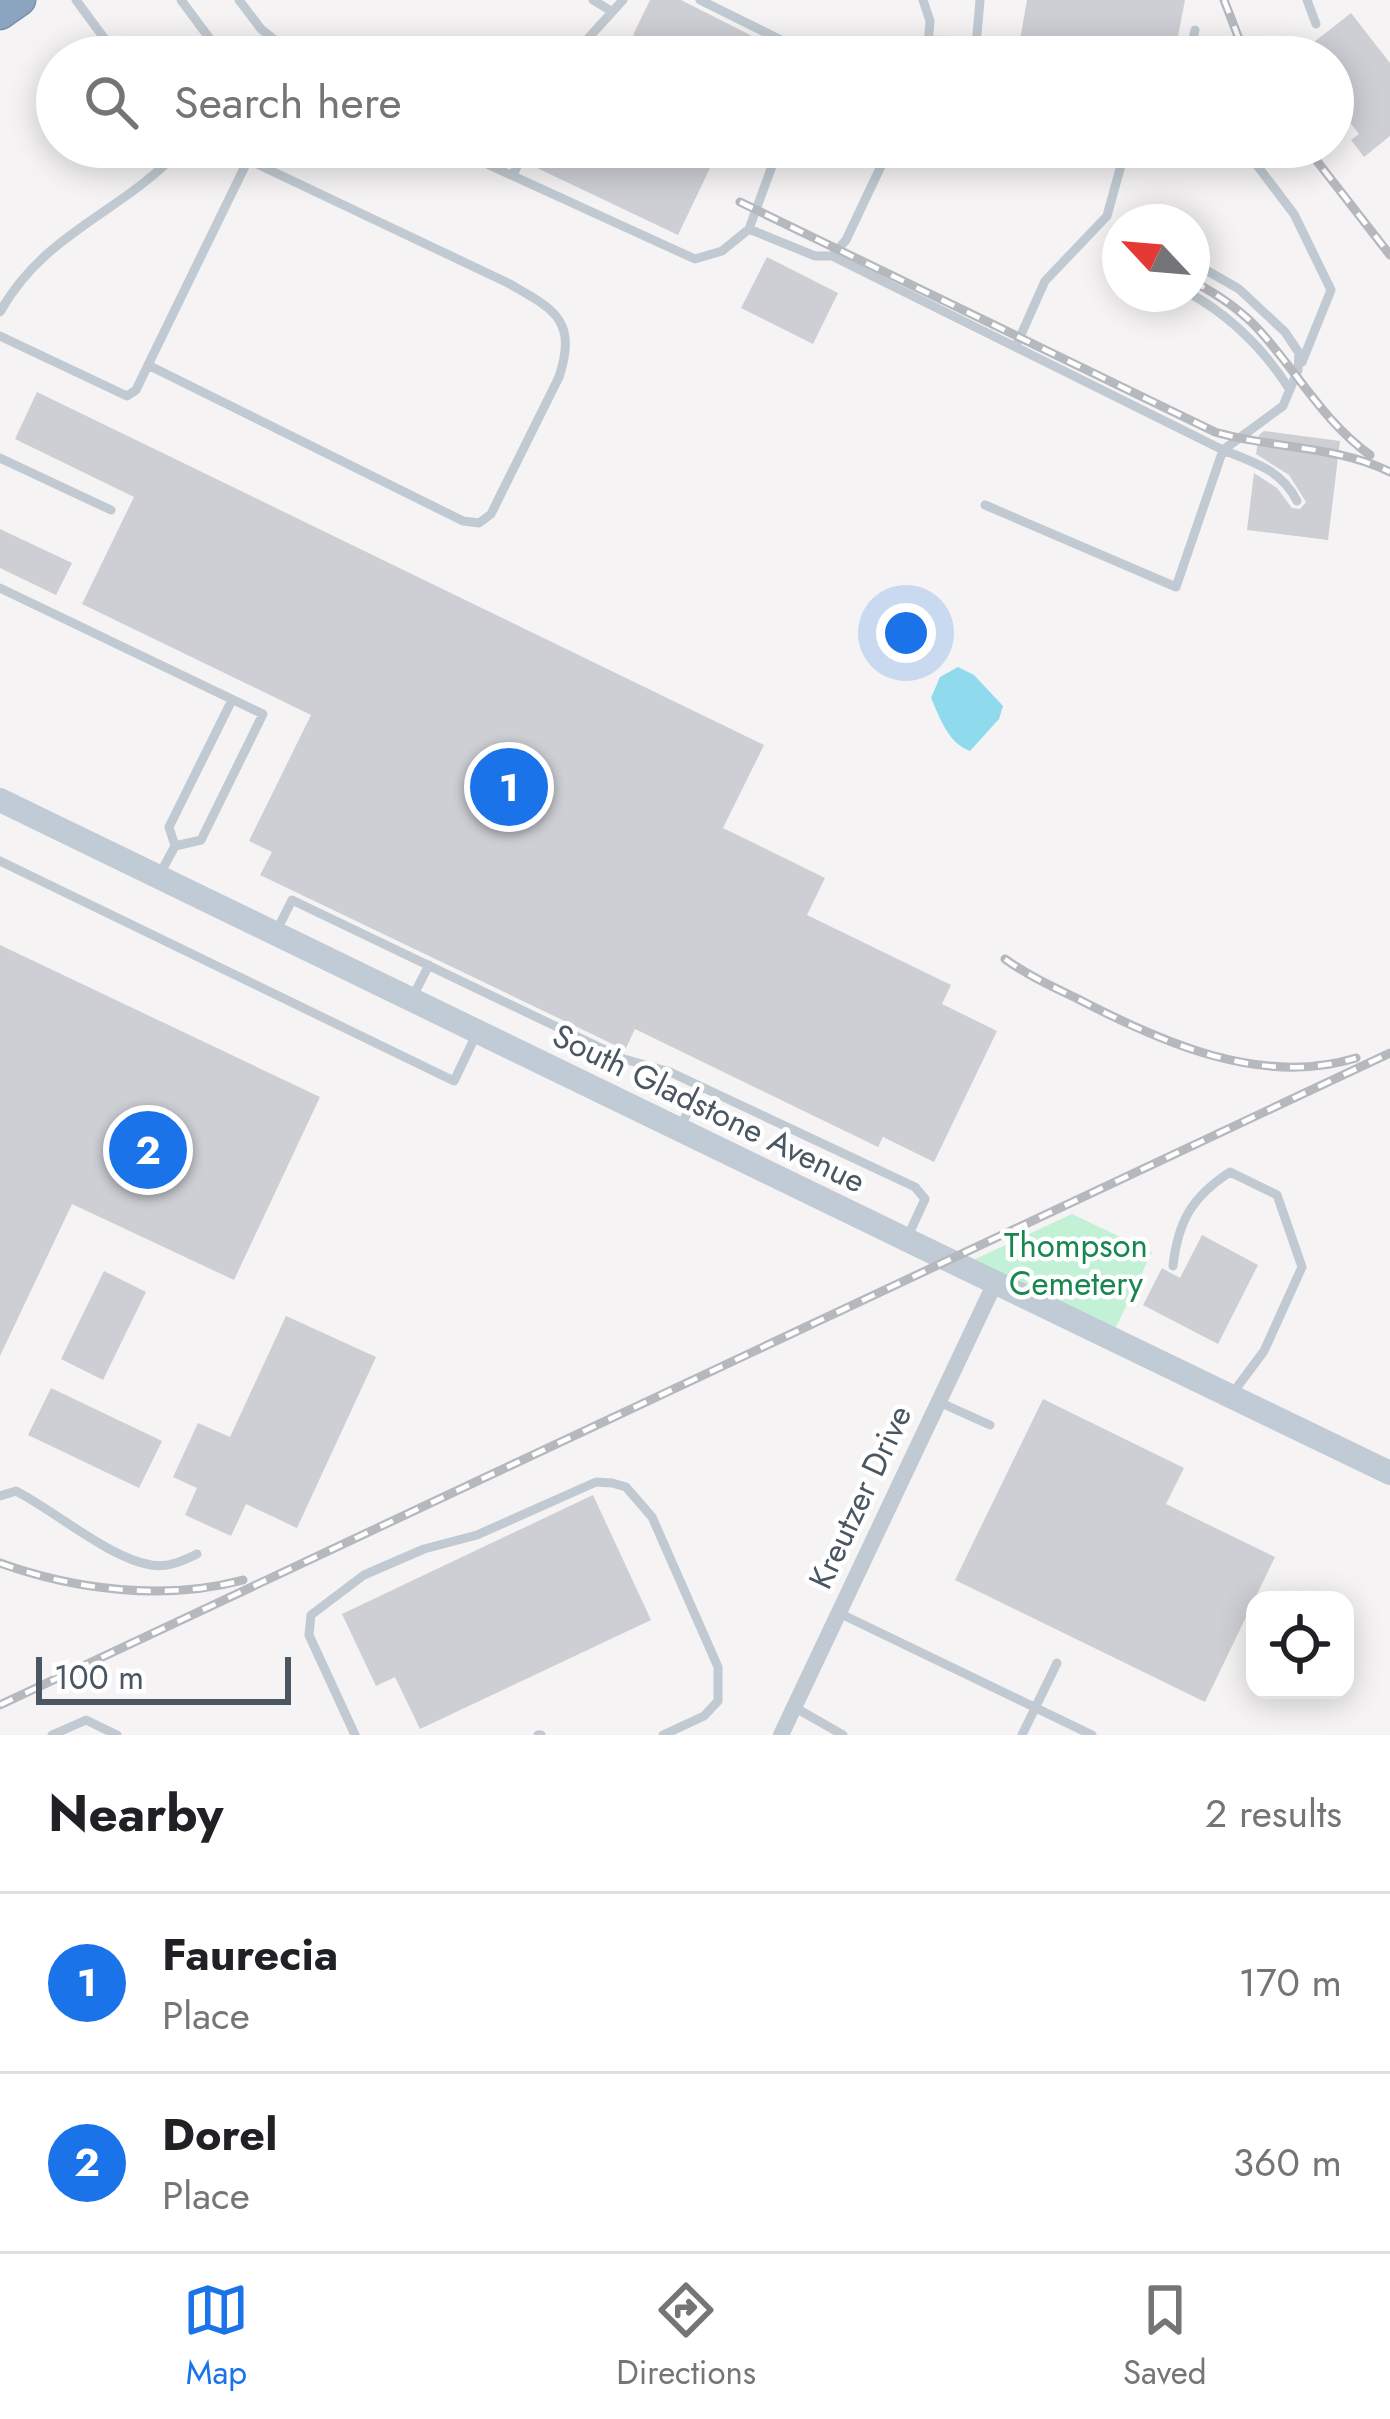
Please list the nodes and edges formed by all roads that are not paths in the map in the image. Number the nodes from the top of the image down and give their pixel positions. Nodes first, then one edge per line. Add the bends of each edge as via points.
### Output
1 (20, 0) edge
2 (76, 0) edge
3 (181, 0) edge
4 (239, 0) edge
5 (593, 0) edge
6 (623, 0) edge
7 (700, 0) edge
8 (923, 0) edge
9 (980, 0) edge
10 (1307, 0) edge
11 (611, 11) junction
12 (0, 14) edge
13 (1316, 24) dead end
14 (1195, 29) dead end
15 (103, 36) edge
16 (207, 36) edge
17 (270, 36) edge
18 (589, 36) edge
19 (773, 36) edge
20 (928, 36) edge
21 (976, 36) edge
22 (1194, 36) edge
23 (162, 168) edge
24 (244, 168) edge
25 (265, 168) edge
26 (496, 168) edge
27 (517, 168) edge
28 (771, 168) edge
29 (880, 168) edge
30 (1120, 168) edge
31 (1259, 168) edge
32 (513, 176) junction
33 (1110, 204) edge
34 (1102, 221) edge
35 (749, 229) junction
36 (832, 256) junction
37 (1210, 273) edge
38 (1210, 307) edge
39 (0, 312) edge
40 (0, 336) edge
41 (1016, 346) junction
42 (148, 365) junction
43 (1298, 370) junction
44 (1290, 390) junction
45 (1223, 450) junction
46 (0, 458) edge
47 (1298, 501) dead end
48 (985, 505) dead end
49 (111, 510) dead end
50 (0, 588) edge
51 (232, 700) junction
52 (0, 800) edge
53 (175, 846) junction
54 (0, 861) edge
55 (159, 877) junction
56 (274, 934) junction
57 (429, 965) junction
58 (411, 1000) junction
59 (478, 1033) junction
60 (700, 1087) junction
61 (678, 1130) junction
62 (905, 1240) junction
63 (1173, 1266) dead end
64 (994, 1285) junction
65 (1232, 1394) junction
66 (939, 1402) junction
67 (990, 1425) dead end
68 (1390, 1473) edge
69 (0, 1496) edge
70 (197, 1554) dead end
71 (839, 1613) junction
72 (1057, 1663) dead end
73 (794, 1707) junction
74 (1036, 1708) junction
75 (52, 1735) edge
76 (117, 1735) edge
77 (356, 1735) edge
78 (663, 1735) edge
79 (781, 1735) edge
80 (843, 1735) edge
81 (1022, 1735) edge
82 (1092, 1735) edge

1 - 12 highway
2 - 15 lane
3 - 16 lane
4 - 17 lane
5 - 11 lane
6 - 11 lane
7 - 19 lane
8 - 20 lane
9 - 21 lane
10 - 13 lane
11 - 18 lane
14 - 22 lane
23 - 39 lane via 57,242
24 - 42 lane
25 - 42 lane via 549,307 566,334 559,377 491,514 479,524 445,513
26 - 32 lane
27 - 32 lane
28 - 35 lane
29 - 36 lane
30 - 33 lane
31 - 43 lane via 1294,214 1331,290
32 - 35 lane via 695,259 722,251
34 - 41 lane via 1045,281
35 - 36 lane
36 - 41 lane
37 - 43 lane via 1286,332 1299,353
38 - 44 lane via 1244,331
40 - 42 lane via 127,396
41 - 45 lane
43 - 44 lane
44 - 45 lane via 1283,406
45 - 47 lane via 1274,472
45 - 48 lane via 1176,587
46 - 49 lane
50 - 51 lane
51 - 53 lane via 169,827
51 - 53 lane via 263,714 201,840
52 - 55 street, South Gladstone Avenue
53 - 55 lane
54 - 59 lane via 454,1081
55 - 56 street, South Gladstone Avenue
56 - 57 lane via 292,900
56 - 58 street, South Gladstone Avenue
57 - 58 lane
57 - 60 lane
58 - 59 street, South Gladstone Avenue
59 - 61 street, South Gladstone Avenue
60 - 61 lane
60 - 62 lane via 915,1187 925,1199
61 - 62 street, South Gladstone Avenue
62 - 64 street, South Gladstone Avenue
63 - 65 lane via 1175,1240 1198,1193 1230,1172 1277,1195 1302,1267 1264,1351
64 - 65 street, South Gladstone Avenue
64 - 66 street, Kreutzer Drive
65 - 68 street, South Gladstone Avenue
66 - 67 lane
66 - 71 street, Kreutzer Drive
69 - 70 lane via 16,1491 150,1565
71 - 73 street, Kreutzer Drive
71 - 74 lane
72 - 74 lane
73 - 79 street, Kreutzer Drive
73 - 80 lane
74 - 81 lane
74 - 82 lane
75 - 76 lane via 86,1720
77 - 78 lane via 309,1635 310,1615 364,1575 596,1482 626,1487 652,1517 718,1667 718,1701

